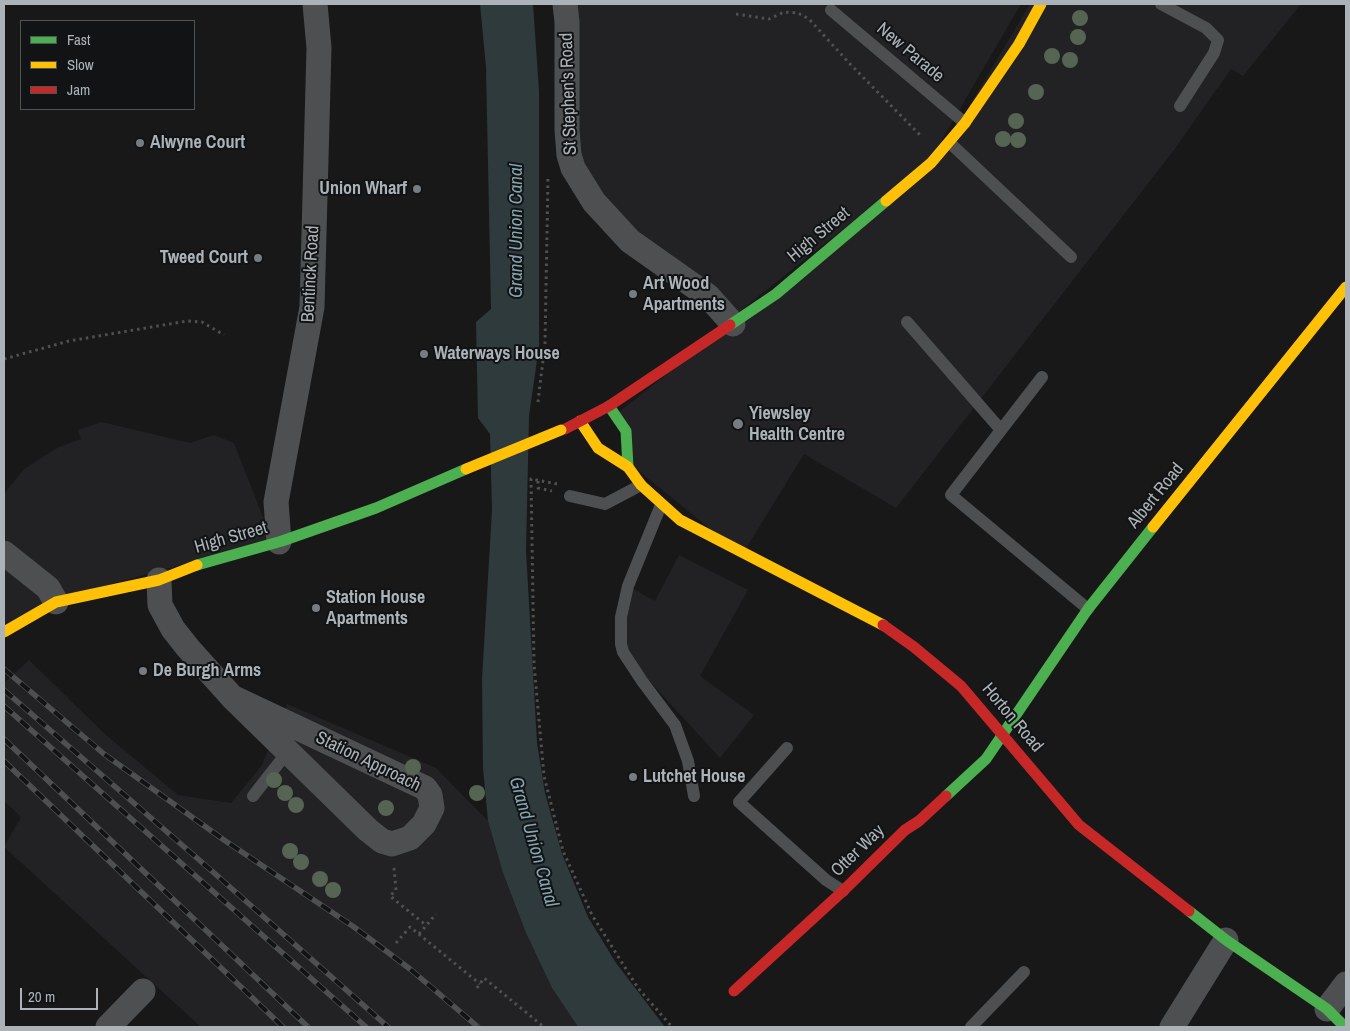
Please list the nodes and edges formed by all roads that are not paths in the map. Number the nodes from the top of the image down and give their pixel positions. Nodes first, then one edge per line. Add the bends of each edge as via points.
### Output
1 (314, 4) edge
2 (565, 4) edge
3 (1041, 4) edge
4 (1162, 4) edge
5 (831, 10) dead end
6 (1180, 106) dead end
7 (965, 123) junction
8 (950, 143) junction
9 (1071, 257) dead end
10 (1346, 287) edge
11 (907, 322) dead end
12 (733, 324) junction
13 (1042, 377) dead end
14 (609, 406) junction
15 (580, 421) junction
16 (1001, 430) junction
17 (628, 467) junction
18 (641, 485) junction
19 (570, 496) dead end
20 (661, 505) junction
21 (279, 542) junction
22 (4, 553) edge
23 (159, 580) junction
24 (56, 602) junction
25 (1088, 609) junction
26 (4, 632) edge
27 (232, 697) junction
28 (1004, 734) junction
29 (787, 748) dead end
30 (289, 750) junction
31 (253, 796) dead end
32 (694, 796) dead end
33 (843, 891) junction
34 (1226, 940) junction
35 (1024, 972) dead end
36 (1346, 984) edge
37 (142, 990) dead end
38 (734, 991) dead end
39 (1327, 1009) junction
40 (108, 1027) edge
41 (971, 1027) edge
42 (1172, 1027) edge
43 (1345, 1027) edge

1 - 21 street, Bentinck Road via 319,48 312,307 276,502
2 - 12 street, St Stephen's Road via 568,155 573,168 594,202 630,241 708,296
3 - 7 street, High Street via 1019,44
4 - 6 lane via 1206,28 1218,40 1214,53
5 - 7 lane, New Parade
7 - 8 street, High Street
8 - 9 lane
8 - 12 street, High Street via 776,294
10 - 25 street, Albert Road
11 - 16 lane
12 - 14 street, High Street
13 - 16 lane
14 - 15 street, High Street
14 - 17 street via 626,431
15 - 17 street, Horton Road via 598,448
15 - 21 street, High Street, bridge via 376,508
16 - 25 lane via 951,495
17 - 18 street, Horton Road
18 - 19 lane via 605,504
18 - 20 street, Horton Road
20 - 28 street, Horton Road via 688,524 824,593 894,633 961,686
20 - 32 lane via 628,586 621,617 621,644 642,681 675,725 688,761
21 - 23 street, High Street via 204,563
22 - 24 street via 48,588
23 - 24 street, High Street
23 - 27 street, Station Approach via 160,605 173,629
24 - 26 street, High Street
25 - 28 street, Albert Road
27 - 30 street, Station Approach
27 - 30 street, Station Approach via 421,786 428,791 432,808 413,836 400,843 382,841
28 - 33 street, Otter Way via 986,759 905,830
28 - 34 street, Horton Road via 1079,826
29 - 33 lane via 739,802 826,880
30 - 31 lane
33 - 38 street, Otter Way
34 - 39 street, Horton Road
34 - 42 street
35 - 41 lane
36 - 39 street
37 - 40 street
39 - 43 street, Horton Road

